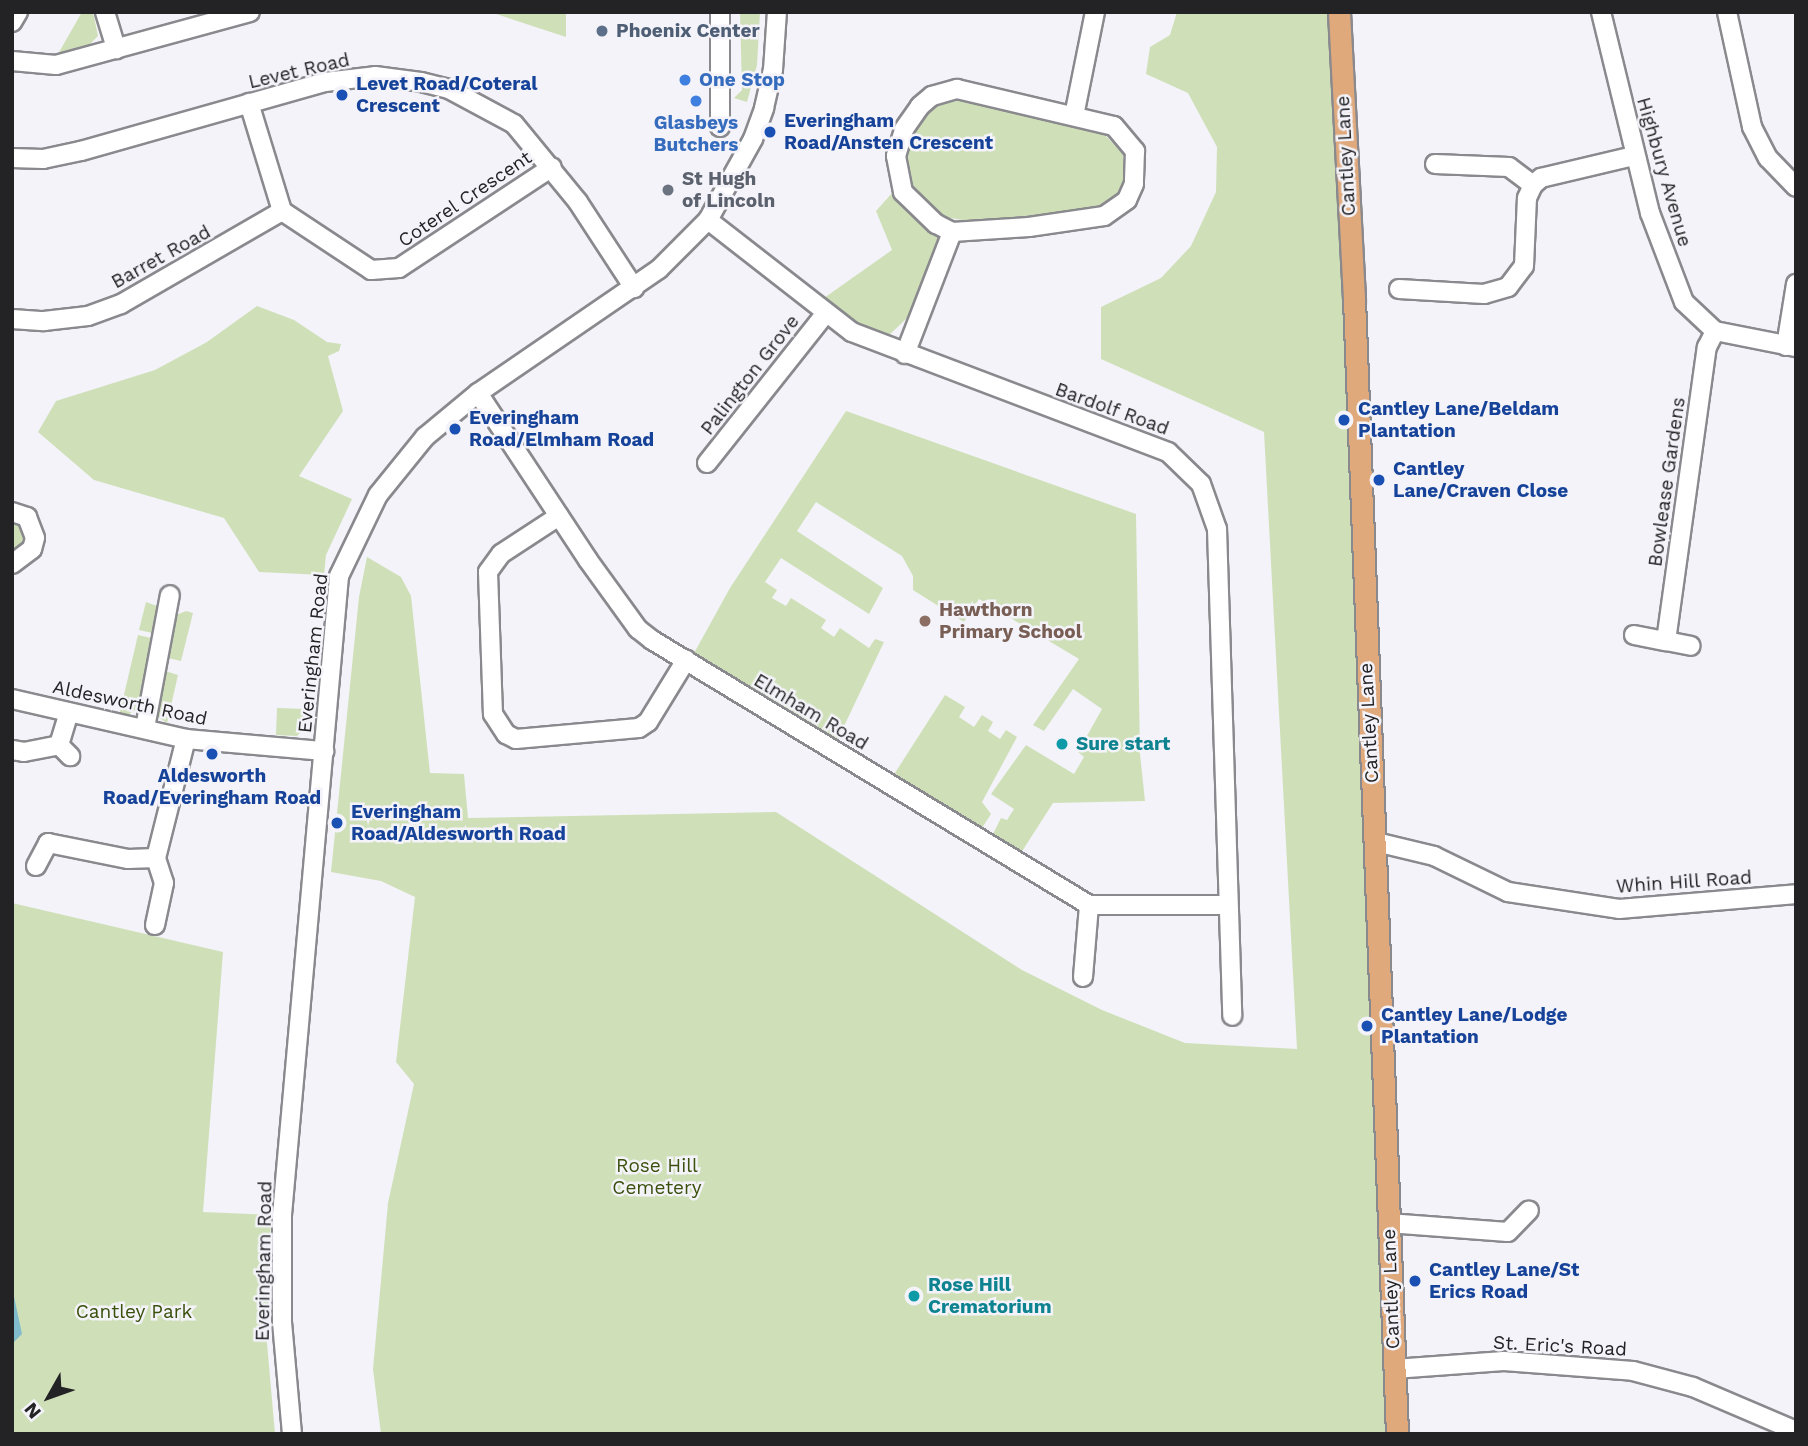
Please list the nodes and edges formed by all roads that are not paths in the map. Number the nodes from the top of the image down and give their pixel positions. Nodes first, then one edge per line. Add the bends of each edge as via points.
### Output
1 (18, 12) edge
2 (105, 12) edge
3 (250, 12) edge
4 (720, 12) edge
5 (777, 12) edge
6 (1096, 12) edge
7 (1339, 12) edge
8 (1601, 12) edge
9 (1727, 12) edge
10 (12, 22) edge
11 (117, 49) junction
12 (12, 61) edge
13 (249, 103) junction
14 (1074, 116) junction
15 (720, 127) dead end
16 (1634, 156) junction
17 (12, 158) edge
18 (1435, 164) dead end
19 (552, 167) junction
20 (1533, 185) junction
21 (1796, 187) edge
22 (282, 211) junction
23 (708, 220) junction
24 (952, 232) junction
25 (1796, 284) edge
26 (634, 288) junction
27 (1399, 289) dead end
28 (826, 313) junction
29 (12, 320) edge
30 (1715, 331) junction
31 (1791, 346) edge
32 (905, 354) junction
33 (478, 393) junction
34 (707, 463) dead end
35 (12, 512) edge
36 (559, 516) junction
37 (12, 564) edge
38 (170, 595) dead end
39 (1634, 635) dead end
40 (1666, 641) junction
41 (1691, 646) dead end
42 (686, 660) junction
43 (12, 699) edge
44 (69, 712) junction
45 (145, 728) junction
46 (186, 739) junction
47 (12, 750) edge
48 (324, 751) junction
49 (1376, 842) junction
50 (156, 858) junction
51 (36, 866) dead end
52 (1796, 894) edge
53 (1089, 905) junction
54 (1227, 905) junction
55 (155, 925) dead end
56 (1083, 977) dead end
57 (1232, 1016) dead end
58 (1529, 1210) dead end
59 (1388, 1223) junction
60 (1394, 1369) junction
61 (1796, 1431) edge
62 (292, 1434) edge
63 (1397, 1434) edge

1 - 10 street
2 - 11 street
3 - 11 street
4 - 15 street
5 - 23 street, Everingham Road via 773,70 764,108 753,139
6 - 14 street
7 - 49 main road, Cantley Lane
8 - 16 street, Highbury Avenue
9 - 21 street via 1752,127 1768,158
11 - 12 street via 56,65
13 - 17 street, Levet Road via 81,151 43,159
13 - 19 street, Levet Road via 349,78 421,82 449,89 514,124
13 - 22 street
14 - 24 street via 1114,126 1128,138 1136,164 1127,200 1104,216
14 - 24 street via 957,89 932,96 920,106 905,129 896,156 897,179 925,214
16 - 20 street via 1541,178
16 - 30 street, Highbury Avenue via 1684,302
18 - 20 street via 1509,167
19 - 22 street, Coterel Crescent via 388,271 365,267
19 - 26 street, Levet Road
20 - 27 street via 1527,198 1524,266 1508,287 1484,294
22 - 29 street, Barret Road via 121,304 88,316
23 - 26 street, Everingham Road via 682,249
23 - 28 street, Bardolf Road
24 - 32 street
25 - 31 street
26 - 33 street, Everingham Road
28 - 32 street, Bardolf Road via 864,339
28 - 34 street, Palington Grove
30 - 31 street
30 - 40 street, Bowlease Gardens via 1707,347
32 - 54 street, Bardolf Road via 1168,452 1201,484 1217,528
33 - 36 street, Elmham Road
33 - 48 street, Everingham Road via 397,467 346,556 335,606
35 - 37 street via 27,517 35,538 24,559
36 - 42 street, Elmham Road via 638,629
36 - 42 street via 500,554 488,572 493,714 506,734 516,739 639,728 648,722
38 - 45 street
39 - 40 street
40 - 41 street
42 - 53 street, Elmham Road
43 - 44 street, Aldesworth Road
44 - 45 street, Aldesworth Road
44 - 47 street via 65,750
45 - 46 street, Aldesworth Road
46 - 48 street, Aldesworth Road
46 - 50 street
48 - 62 street, Everingham Road via 282,1214 282,1323
49 - 52 street, Whin Hill Road via 1434,856 1508,892 1619,909
49 - 59 main road, Cantley Lane
50 - 51 street via 128,859 48,843
50 - 55 street via 164,883
53 - 54 street
53 - 56 street
54 - 57 street, Bardolf Road
58 - 59 street via 1507,1232
59 - 60 main road, Cantley Lane
60 - 61 street, St. Eric's Road via 1504,1361 1633,1371 1693,1387
60 - 63 main road, Cantley Lane

